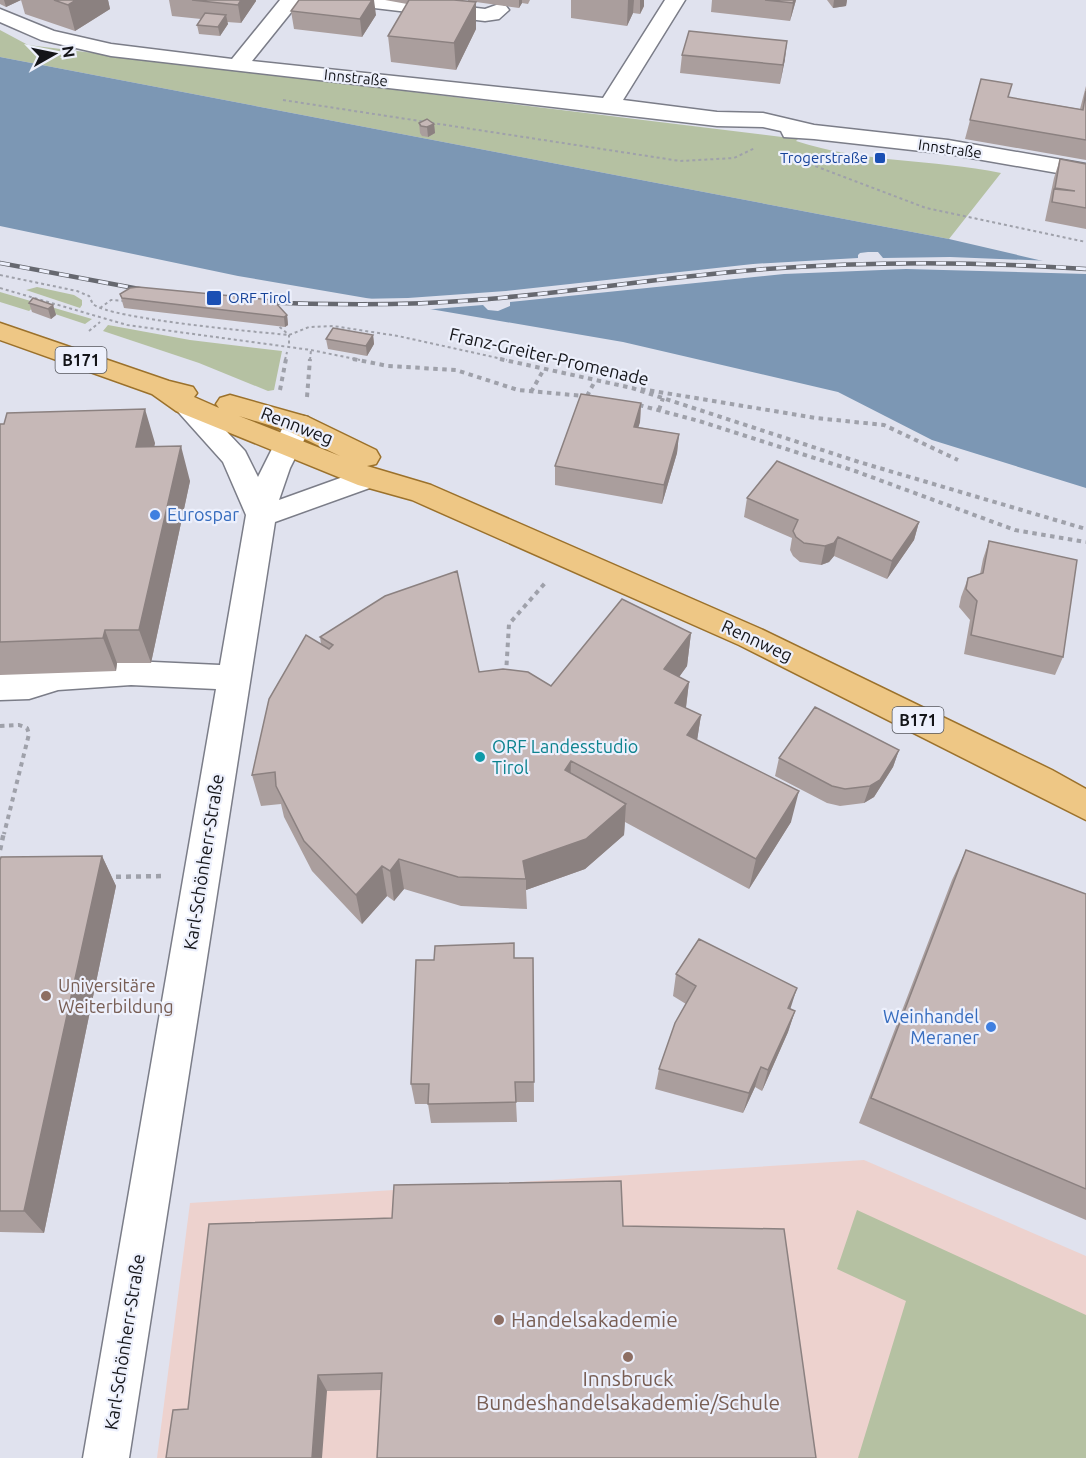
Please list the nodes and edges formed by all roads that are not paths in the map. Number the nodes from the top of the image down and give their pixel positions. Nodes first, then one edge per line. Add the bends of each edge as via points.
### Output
1 (291, 0) edge
2 (357, 0) edge
3 (675, 0) edge
4 (500, 10) dead end
5 (0, 15) edge
6 (237, 66) junction
7 (609, 105) junction
8 (1086, 171) edge
9 (0, 331) edge
10 (162, 388) junction
11 (186, 405) junction
12 (297, 426) junction
13 (368, 478) junction
14 (421, 492) junction
15 (261, 515) junction
16 (234, 677) junction
17 (15, 686) edge
18 (1086, 806) edge
19 (106, 1458) edge

1 - 6 street
2 - 4 street via 484,15
3 - 7 street
5 - 6 street, Innstraße via 48,36 111,50
6 - 7 street, Innstraße
7 - 8 street, Innstraße via 717,119 730,126 762,131 814,132 948,147
9 - 10 main road, Rennweg / B171
10 - 11 main road, Rennweg / B171
10 - 12 main road, Rennweg / B171 via 265,412
11 - 12 main road, Rennweg / B171
11 - 15 street via 235,458
12 - 13 main road, Rennweg / B171
12 - 14 main road, Rennweg / B171 via 391,470
12 - 15 street, Karl-Schönherr-Straße via 268,482
13 - 14 main road, Rennweg / B171
13 - 15 street
14 - 18 main road, Rennweg / B171 via 750,637
15 - 16 street, Karl-Schönherr-Straße
16 - 17 street via 189,677 128,688 54,691
16 - 19 street, Karl-Schönherr-Straße

